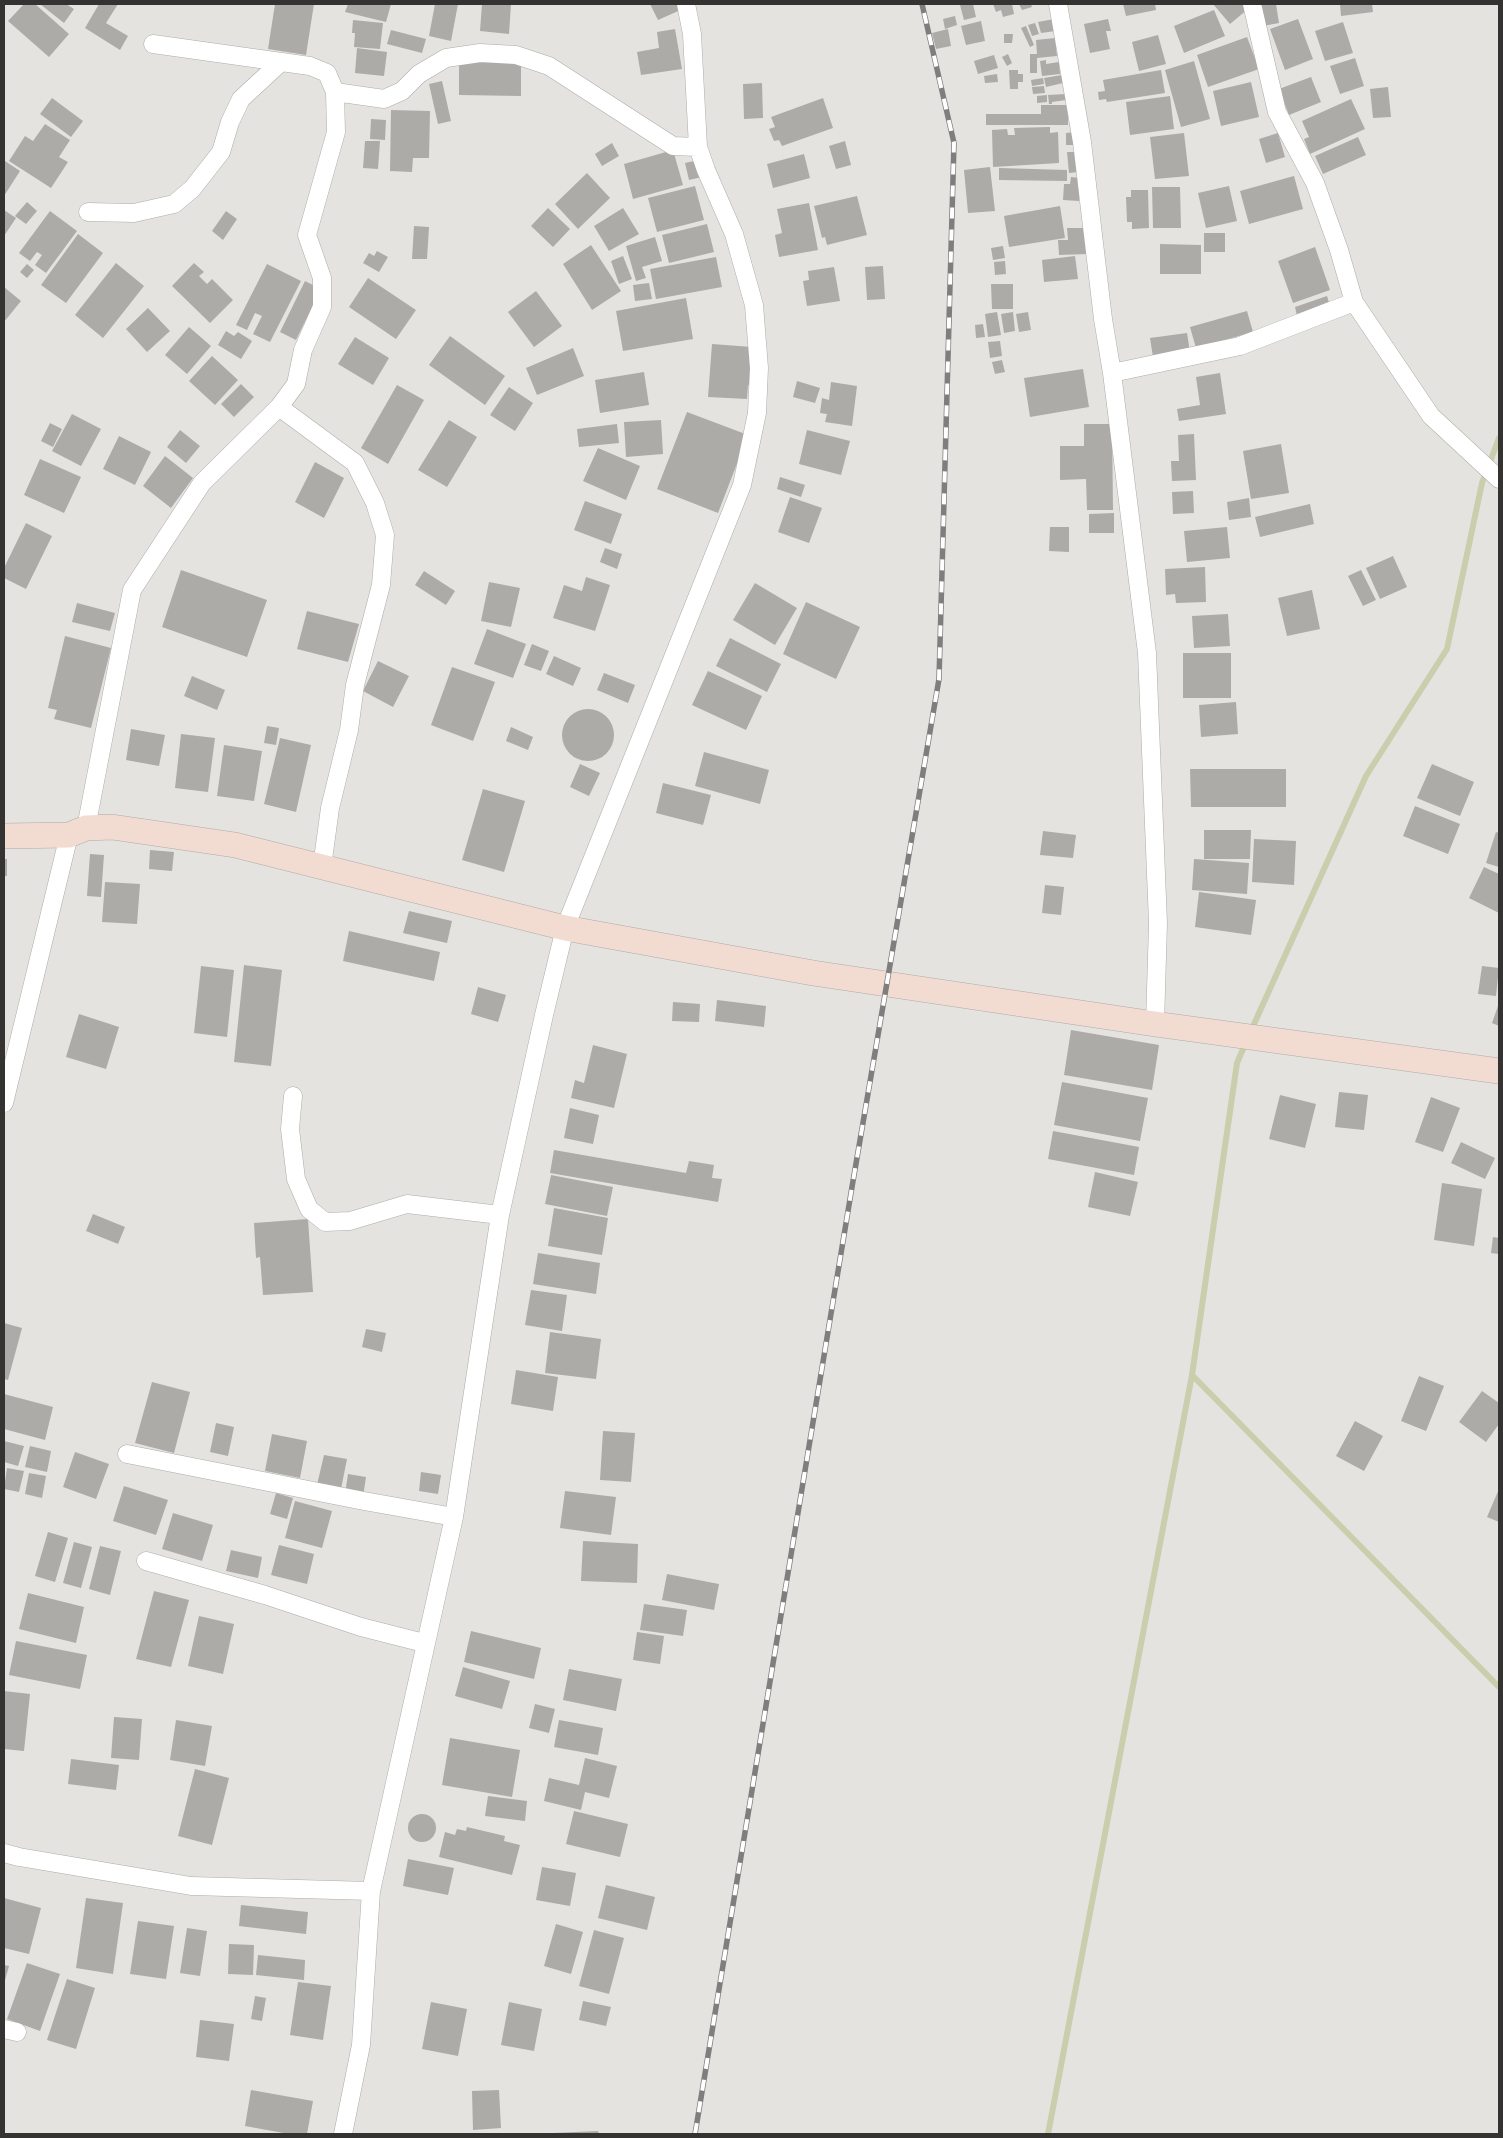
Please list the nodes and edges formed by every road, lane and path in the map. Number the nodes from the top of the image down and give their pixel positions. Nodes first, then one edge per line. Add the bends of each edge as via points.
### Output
1 (686, 4) edge
2 (1058, 4) edge
3 (1252, 4) edge
4 (152, 44) dead end
5 (282, 62) junction
6 (335, 92) junction
7 (698, 147) junction
8 (88, 212) dead end
9 (1354, 302) junction
10 (1112, 373) junction
11 (279, 407) junction
12 (1499, 479) edge
13 (78, 832) junction
14 (4, 836) edge
15 (322, 867) junction
16 (565, 928) junction
17 (1155, 1024) junction
18 (1499, 1071) edge
19 (293, 1096) dead end
20 (4, 1102) edge
21 (500, 1215) junction
22 (128, 1454) dead end
23 (454, 1516) junction
24 (146, 1561) dead end
25 (424, 1643) junction
26 (4, 1853) edge
27 (371, 1891) junction
28 (343, 2134) edge

1 - 7 street via 692,34
2 - 10 street via 1082,142
3 - 9 street via 1277,112 1315,183
4 - 5 street
5 - 6 street via 310,66 327,73
5 - 8 street via 241,99 220,152 192,190 174,204 134,213
6 - 7 street via 384,99 402,91 419,74 446,58 480,53 516,55 550,66 673,146
6 - 11 street via 336,132 307,235 322,278 322,307 303,350 296,384
7 - 16 street via 734,234 754,305 759,368 757,413 742,485
9 - 10 street via 1240,346
9 - 12 street via 1431,416
10 - 17 street via 1147,653 1158,922
11 - 13 street via 202,483 132,590
11 - 15 street via 355,463 375,503 386,535 381,585 355,685 350,730 330,808
13 - 14 street
13 - 15 street via 112,827 235,845
13 - 20 street
15 - 16 street
16 - 17 street via 813,974
16 - 21 street
17 - 18 street
19 - 21 street via 290,1129 296,1179 309,1210 325,1222 350,1221 407,1204
21 - 23 street
22 - 23 street via 344,1498
23 - 25 street
24 - 25 street
25 - 27 street
26 - 27 street via 191,1886
27 - 28 street via 361,2045

